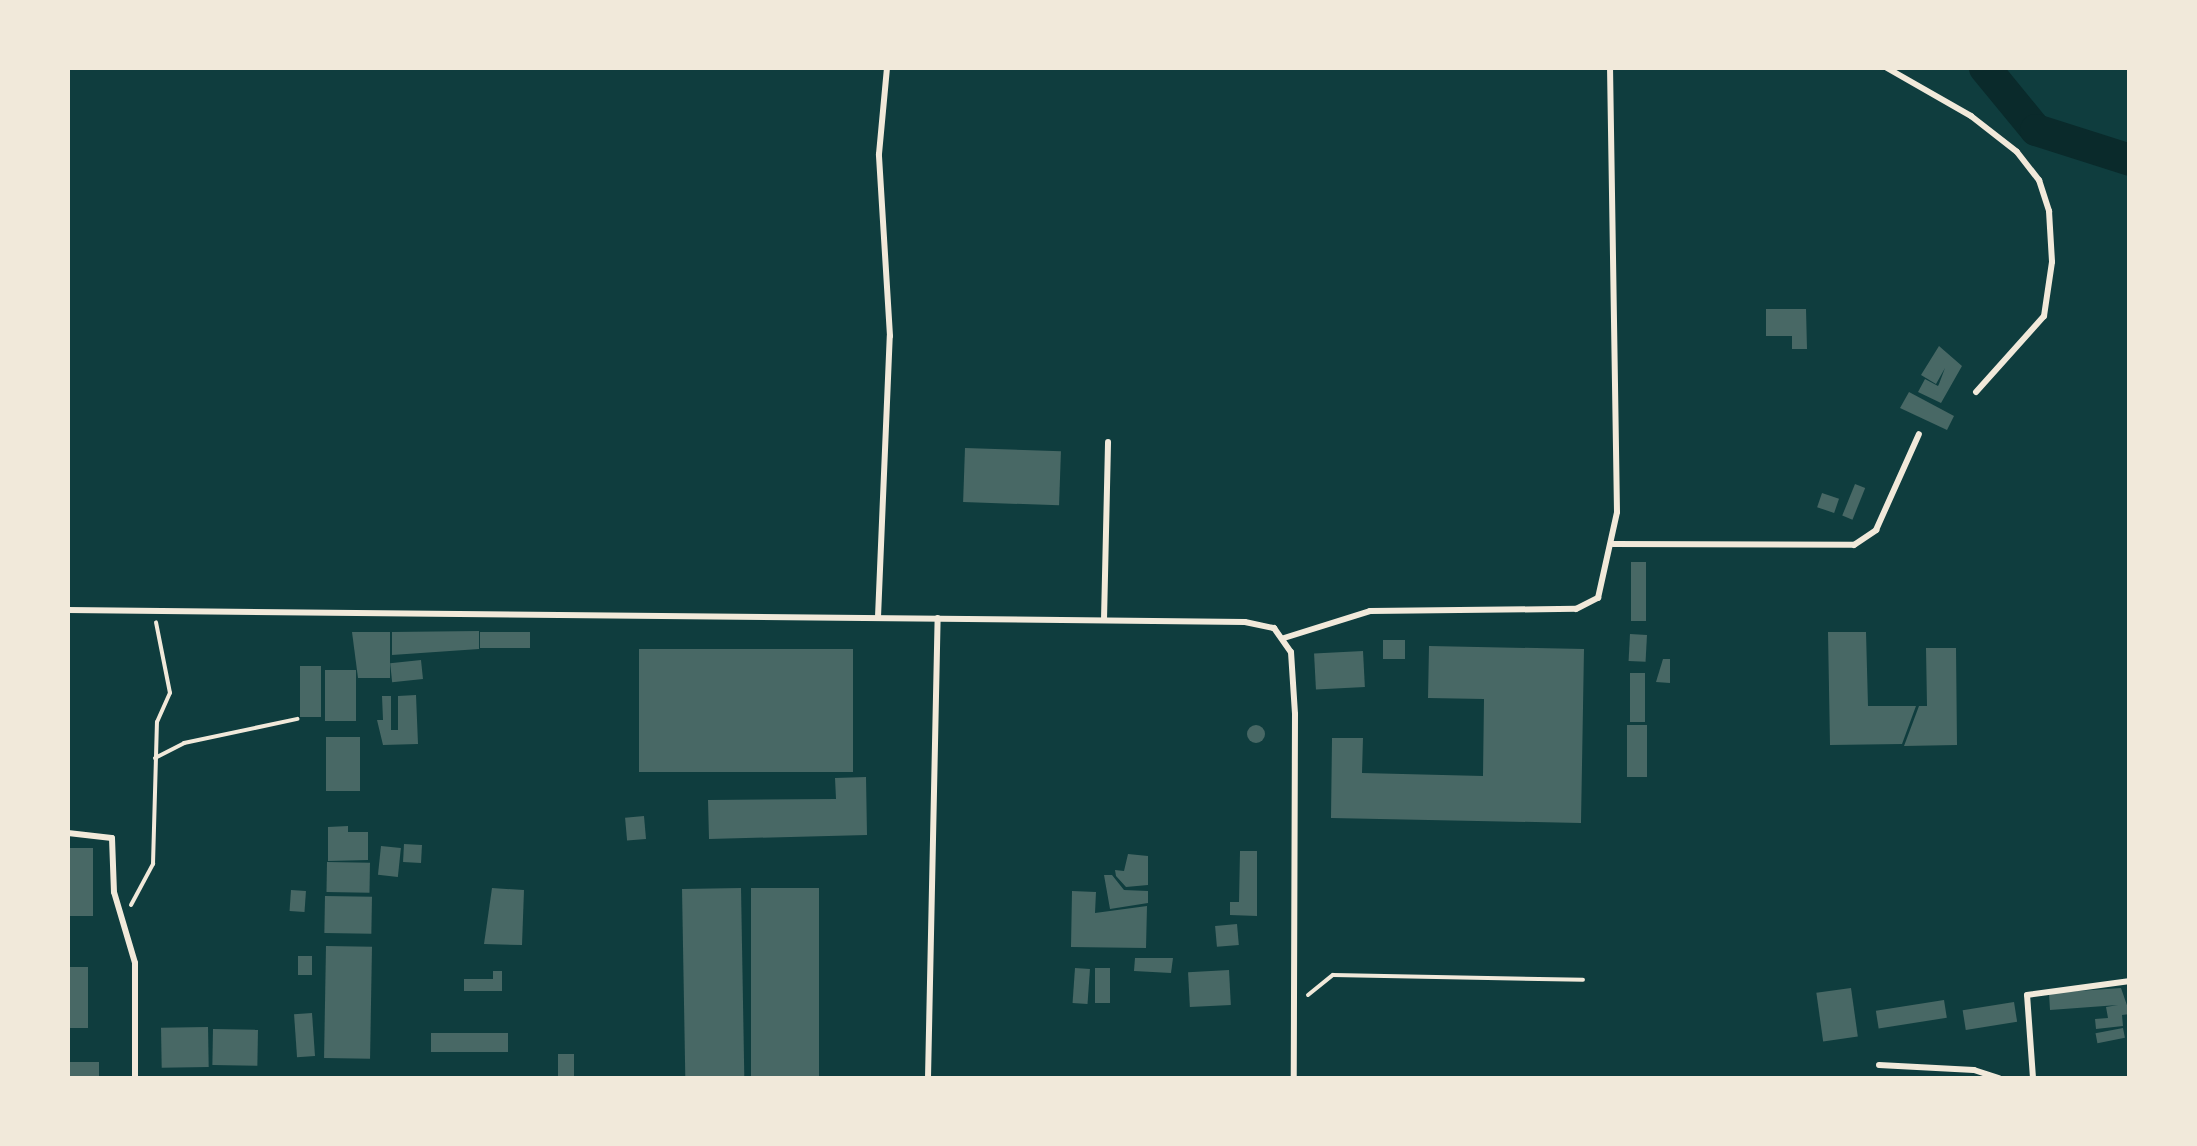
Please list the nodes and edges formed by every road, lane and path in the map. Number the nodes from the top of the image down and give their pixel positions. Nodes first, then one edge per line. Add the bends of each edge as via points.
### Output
1 (887, 68) edge
2 (1610, 68) edge
3 (1887, 68) edge
4 (1976, 392) dead end
5 (1920, 434) dead end
6 (1108, 442) dead end
7 (1613, 544) junction
8 (68, 610) edge
9 (156, 612) junction
10 (878, 617) junction
11 (938, 618) junction
12 (1104, 620) junction
13 (1284, 638) junction
14 (297, 719) dead end
15 (155, 758) junction
16 (68, 833) edge
17 (123, 924) junction
18 (1583, 980) dead end
19 (2130, 981) edge
20 (1294, 1000) junction
21 (1878, 1065) dead end
22 (136, 1078) edge
23 (928, 1078) edge
24 (1294, 1078) edge
25 (1999, 1078) edge
26 (2032, 1078) edge

1 - 10 lane via 878,203 890,336
2 - 7 lane via 1618,386
3 - 4 lane via 1971,116 2016,152 2040,180 2050,210 2044,316 2023,347
5 - 7 lane via 1876,530 1854,545
6 - 12 lane
7 - 13 lane via 1598,598 1576,608 1370,611
8 - 9 lane
9 - 10 lane
9 - 15 path via 170,693 158,718
10 - 11 lane
11 - 12 lane
11 - 23 lane
12 - 13 lane via 1245,622 1274,628
13 - 20 lane via 1296,714
14 - 15 path via 184,743
15 - 17 path via 152,867
16 - 17 lane via 112,838
17 - 22 lane via 137,988
18 - 20 path via 1332,975
19 - 26 lane via 2027,995
20 - 24 lane
21 - 25 lane via 1974,1070

